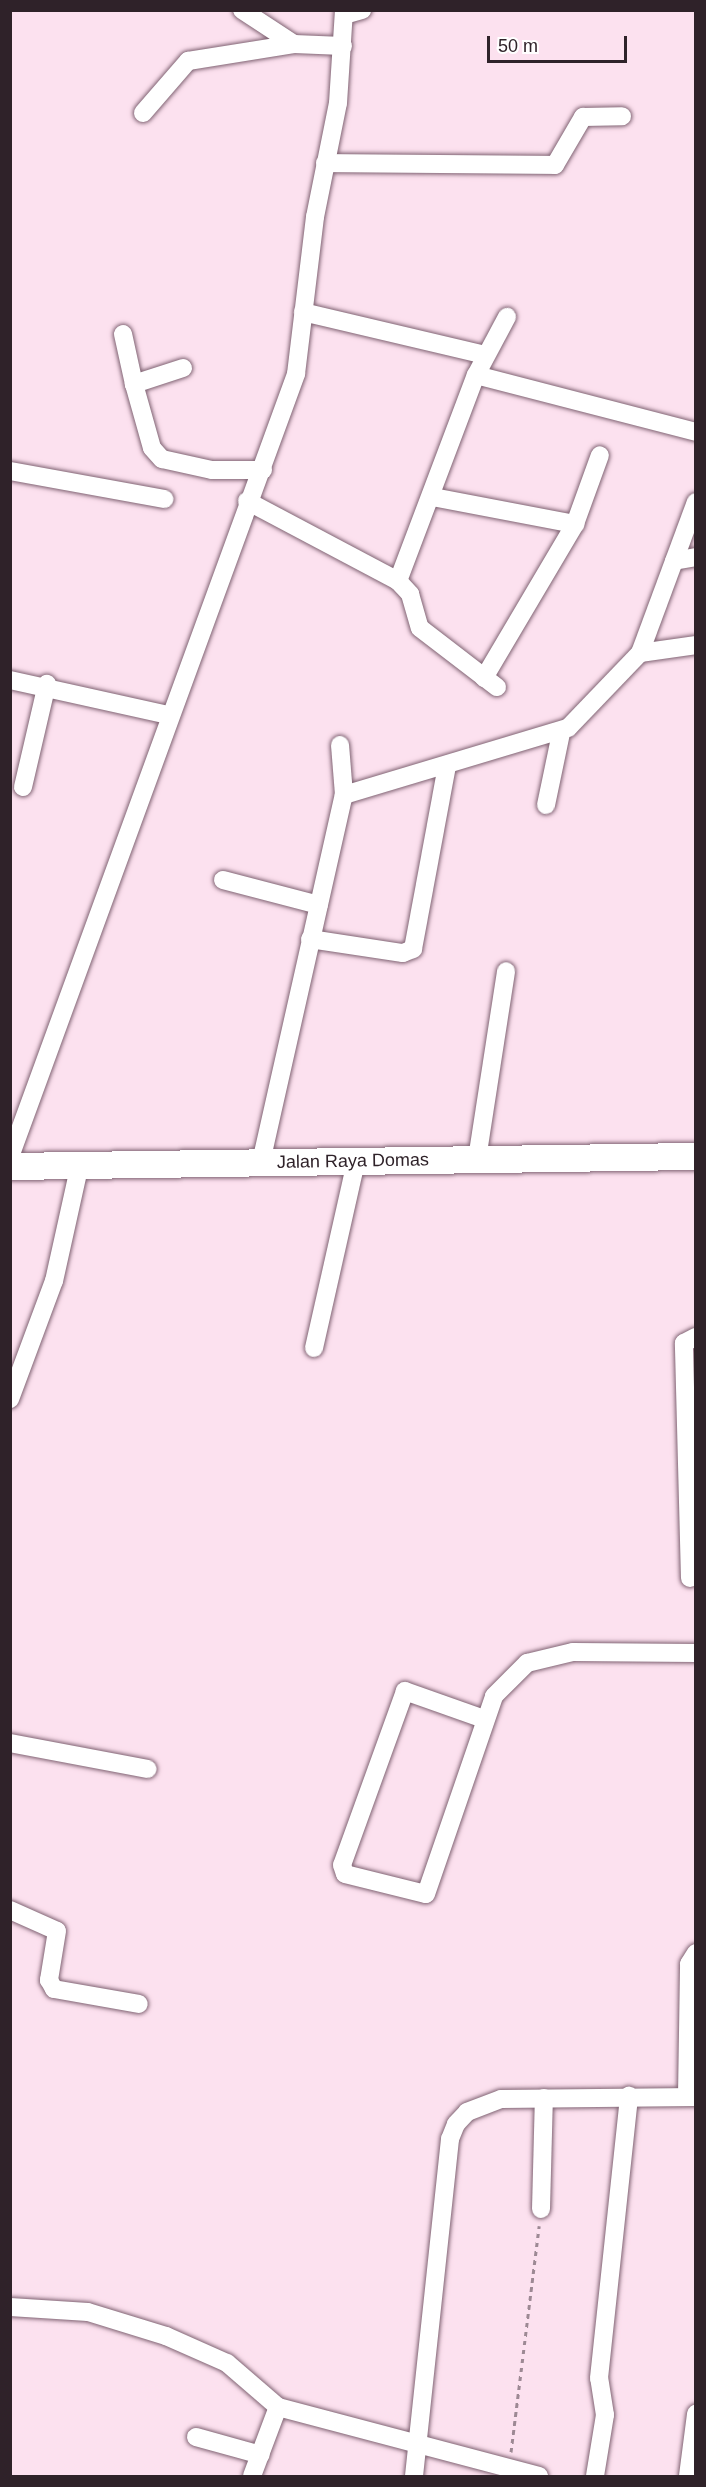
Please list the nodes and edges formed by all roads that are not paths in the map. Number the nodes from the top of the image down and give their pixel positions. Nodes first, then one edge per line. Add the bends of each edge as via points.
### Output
1 (242, 10) edge
2 (362, 10) edge
3 (344, 13) edge
4 (294, 44) junction
5 (343, 46) junction
6 (143, 113) dead end
7 (622, 116) dead end
8 (325, 163) junction
9 (303, 312) junction
10 (507, 317) dead end
11 (123, 334) dead end
12 (485, 355) junction
13 (183, 368) dead end
14 (476, 375) junction
15 (134, 384) junction
16 (696, 432) edge
17 (600, 455) dead end
18 (263, 470) junction
19 (10, 471) edge
20 (433, 496) junction
21 (164, 499) dead end
22 (247, 501) junction
23 (696, 502) edge
24 (575, 524) junction
25 (696, 557) edge
26 (674, 561) junction
27 (398, 581) junction
28 (696, 645) edge
29 (640, 653) junction
30 (10, 680) edge
31 (47, 684) junction
32 (168, 715) junction
33 (561, 733) junction
34 (340, 745) dead end
35 (447, 765) junction
36 (23, 787) dead end
37 (344, 795) junction
38 (546, 805) dead end
39 (223, 880) dead end
40 (319, 905) junction
41 (310, 939) junction
42 (506, 971) dead end
43 (696, 1156) edge
44 (10, 1157) edge
45 (477, 1159) junction
46 (356, 1161) junction
47 (261, 1162) junction
48 (10, 1166) edge
49 (79, 1168) junction
50 (696, 1337) edge
51 (314, 1348) dead end
52 (10, 1399) edge
53 (690, 1578) dead end
54 (696, 1653) edge
55 (484, 1719) junction
56 (10, 1743) edge
57 (148, 1769) dead end
58 (10, 1910) edge
59 (696, 1953) edge
60 (139, 2004) dead end
61 (629, 2096) junction
62 (691, 2097) edge
63 (544, 2098) junction
64 (541, 2209) road end
65 (10, 2307) edge
66 (278, 2407) junction
67 (695, 2421) edge
68 (196, 2437) dead end
69 (420, 2443) junction
70 (261, 2455) junction
71 (252, 2476) edge
72 (414, 2476) edge
73 (539, 2476) edge
74 (595, 2476) edge
75 (688, 2476) edge

1 - 4 street
2 - 3 street
3 - 5 street
4 - 5 street
4 - 6 street via 189,62 175,70
5 - 8 street
7 - 8 street via 584,117 555,165
8 - 9 street
9 - 12 street
9 - 18 street via 296,374
10 - 12 street
11 - 15 street
12 - 14 street
13 - 15 street
14 - 16 street
14 - 20 street
15 - 18 street via 152,448 162,459 212,470
17 - 24 street
18 - 22 street
19 - 21 street
20 - 24 street
20 - 27 street
22 - 27 street
22 - 32 street
23 - 26 street
24 - 27 street via 490,682 420,628 410,594
25 - 26 street
26 - 29 street
28 - 29 street
29 - 33 street
30 - 31 street
31 - 32 street
31 - 36 street
32 - 44 street
33 - 35 street
33 - 38 street
34 - 37 street
35 - 37 street
35 - 41 street via 413,949 403,953
37 - 40 street
39 - 40 street
40 - 41 street
41 - 47 street
42 - 45 street
43 - 45 highway, Jalan Raya Domas
45 - 46 highway, Jalan Raya Domas
46 - 47 highway, Jalan Raya Domas
46 - 51 street
47 - 49 highway, Jalan Raya Domas
48 - 49 highway, Jalan Raya Domas
49 - 52 street via 54,1281
50 - 53 street via 684,1343
54 - 55 street via 573,1652 527,1663 500,1689
55 - 55 street via 426,1894 345,1874 342,1865 405,1691
56 - 57 street
58 - 60 street via 57,1931 49,1980 54,1989
59 - 62 street via 689,1964
61 - 62 street
61 - 63 street
61 - 74 street via 599,2378 605,2415
63 - 64 street
63 - 69 street via 481,2105 456,2124 450,2139
65 - 66 street via 88,2312 166,2336 227,2363
66 - 69 street
66 - 70 street
67 - 75 street
68 - 70 street
69 - 72 street
69 - 73 street
70 - 71 street

